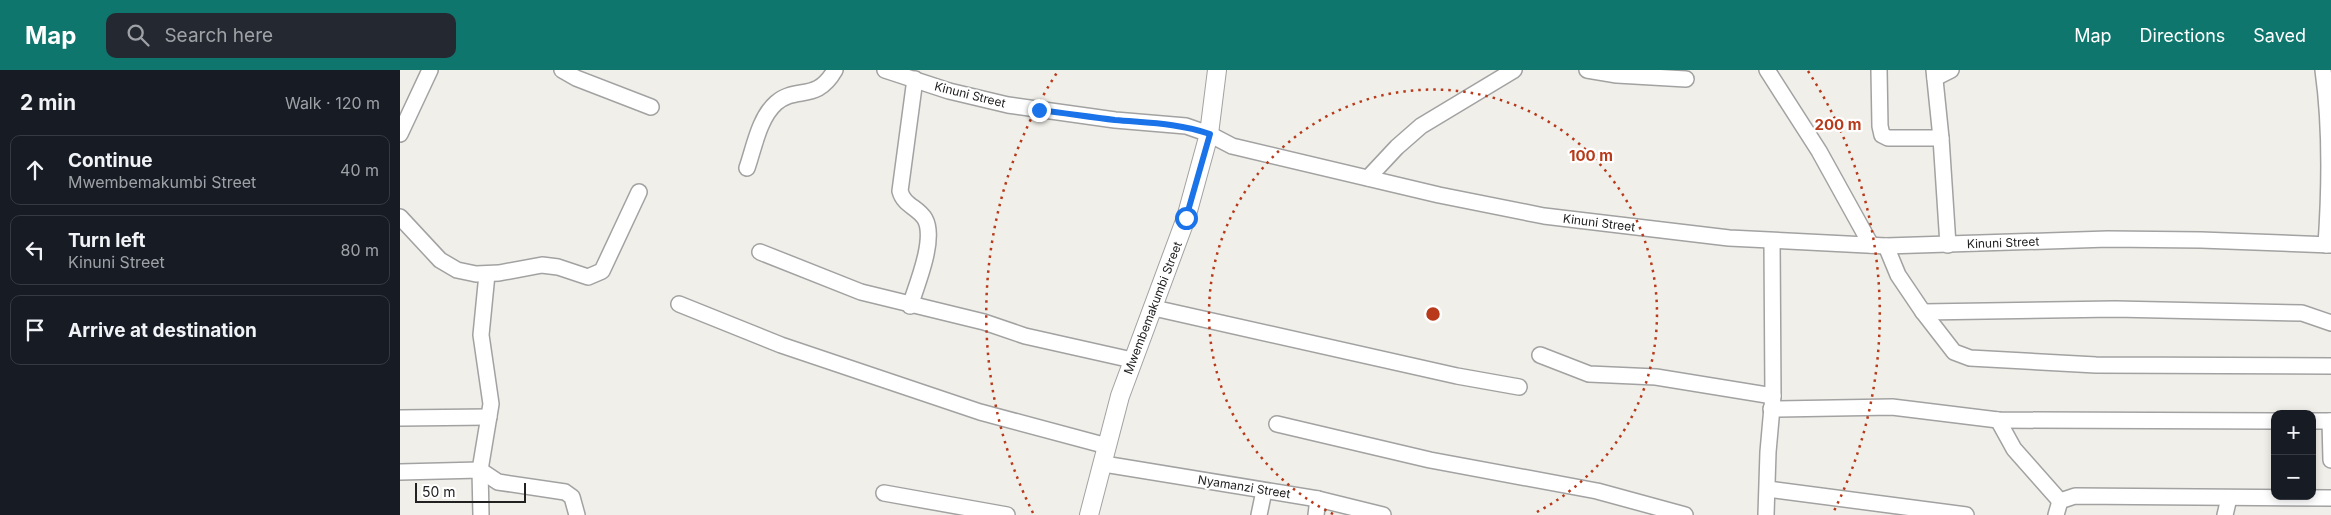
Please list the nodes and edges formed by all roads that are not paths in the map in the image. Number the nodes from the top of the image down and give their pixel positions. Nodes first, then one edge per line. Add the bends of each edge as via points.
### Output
1 (430, 70) edge
2 (562, 70) edge
3 (835, 70) edge
4 (885, 70) edge
5 (1217, 70) edge
6 (1514, 70) edge
7 (1587, 70) edge
8 (1767, 70) edge
9 (1880, 70) edge
10 (1951, 70) edge
11 (2323, 70) edge
12 (1934, 74) edge
13 (915, 79) junction
14 (1686, 79) dead end
15 (2330, 94) edge
16 (651, 107) dead end
17 (400, 134) edge
18 (1210, 134) junction
19 (1941, 138) junction
20 (747, 168) dead end
21 (1368, 178) junction
22 (2331, 186) edge
23 (639, 192) dead end
24 (400, 217) edge
25 (1772, 241) junction
26 (1879, 245) junction
27 (1948, 245) junction
28 (2328, 245) edge
29 (760, 252) dead end
30 (486, 274) junction
31 (679, 304) dead end
32 (910, 306) junction
33 (1154, 308) junction
34 (1923, 312) junction
35 (2331, 323) edge
36 (1540, 355) dead end
37 (1132, 360) junction
38 (2331, 366) edge
39 (1518, 387) dead end
40 (1772, 403) junction
41 (489, 417) junction
42 (400, 418) edge
43 (1998, 420) junction
44 (2271, 421) edge
45 (2316, 421) edge
46 (2331, 421) edge
47 (1277, 424) dead end
48 (1107, 446) junction
49 (2331, 460) edge
50 (1104, 464) junction
51 (480, 470) junction
52 (400, 472) edge
53 (1768, 489) junction
54 (1264, 491) junction
55 (884, 493) dead end
56 (2228, 498) junction
57 (2331, 498) edge
58 (1318, 499) junction
59 (2058, 508) edge
60 (481, 515) edge
61 (577, 515) edge
62 (1007, 515) edge
63 (1089, 515) edge
64 (1258, 515) edge
65 (1316, 515) edge
66 (1383, 515) edge
67 (1685, 515) edge
68 (1766, 515) edge
69 (1966, 515) edge
70 (2226, 515) edge

1 - 17 street
2 - 16 street
3 - 20 street via 819,89 776,104 761,129
4 - 13 street, Kinuni Street
5 - 18 street, Mwembemakumbi Street
6 - 21 street via 1420,126
7 - 14 street
8 - 26 street
9 - 19 street via 1882,135 1888,138
10 - 12 street
11 - 15 street
12 - 19 street
13 - 18 street, Kinuni Street via 1008,105 1186,126
13 - 32 street via 900,191 902,201 925,218 930,231
15 - 22 street
18 - 21 street, Kinuni Street via 1232,146
18 - 33 street, Mwembemakumbi Street via 1186,218
19 - 27 street
21 - 25 street, Kinuni Street via 1544,216
22 - 28 street
23 - 30 street via 602,271 596,275 588,277 542,265
24 - 30 street via 440,260 457,270
25 - 26 street, Kinuni Street
25 - 40 street
26 - 27 street, Kinuni Street
26 - 34 street
27 - 28 street, Kinuni Street via 2146,239
29 - 32 street via 861,292
30 - 41 street via 481,335 491,404
31 - 48 street via 781,345 980,412
32 - 37 street
33 - 37 street, Mwembemakumbi Street
33 - 39 street
34 - 35 street via 2115,309 2302,313
34 - 38 street via 1954,352 1970,358 2096,365
36 - 40 street via 1589,374 1656,377
37 - 48 street, Mwembemakumbi Street
40 - 43 street via 1892,406
40 - 53 street
41 - 42 street
41 - 51 street
43 - 44 street
43 - 59 street via 2014,449
45 - 46 street
46 - 49 street
47 - 67 street via 1430,460 1597,491
48 - 50 street, Mwembemakumbi Street
50 - 54 street, Nyamanzi Street
50 - 63 street, Mwembemakumbi Street
51 - 52 street
51 - 60 street
51 - 61 street via 498,482 565,492 572,497
53 - 68 street
53 - 69 street
54 - 58 street, Nyamanzi Street
54 - 64 street
55 - 62 street
56 - 57 street
56 - 59 street via 2075,496
56 - 70 street
58 - 65 street
58 - 66 street, Nyamanzi Street

